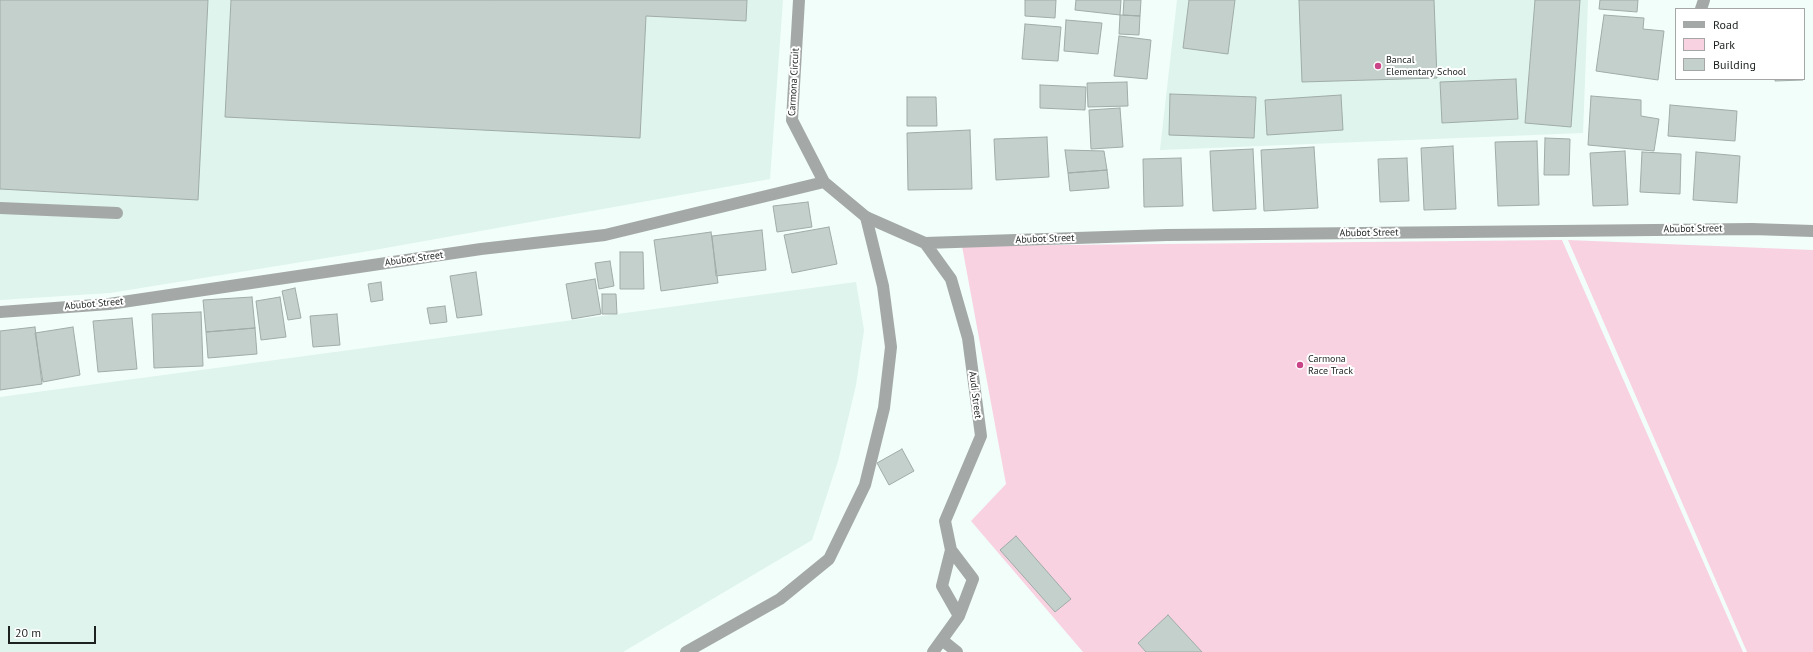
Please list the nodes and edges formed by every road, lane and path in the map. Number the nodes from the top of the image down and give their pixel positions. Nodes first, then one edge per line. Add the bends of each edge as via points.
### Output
1 (799, 0) edge
2 (824, 182) junction
3 (0, 208) edge
4 (117, 213) dead end
5 (866, 217) junction
6 (1813, 231) edge
7 (924, 243) junction
8 (0, 312) edge
9 (951, 550) junction
10 (959, 616) junction
11 (942, 640) junction
12 (686, 652) edge
13 (933, 652) edge
14 (957, 652) edge

1 - 2 street, Carmona Circuit via 792,120
2 - 5 street, Carmona Circuit
2 - 8 street, Abubot Street via 606,235 481,249 109,304
3 - 4 street
5 - 7 street, Carmona Circuit
5 - 12 street via 883,286 891,347 884,408 865,485 829,560 780,599
6 - 7 street, Abubot Street via 1752,229 1167,235
7 - 9 street, Audi Street via 951,278 968,338 981,436 945,521
9 - 10 street, Audi Street via 942,586
9 - 10 street, Audi Street via 973,579
10 - 11 street, Audi Street
11 - 13 street, Audi Street
11 - 14 street

